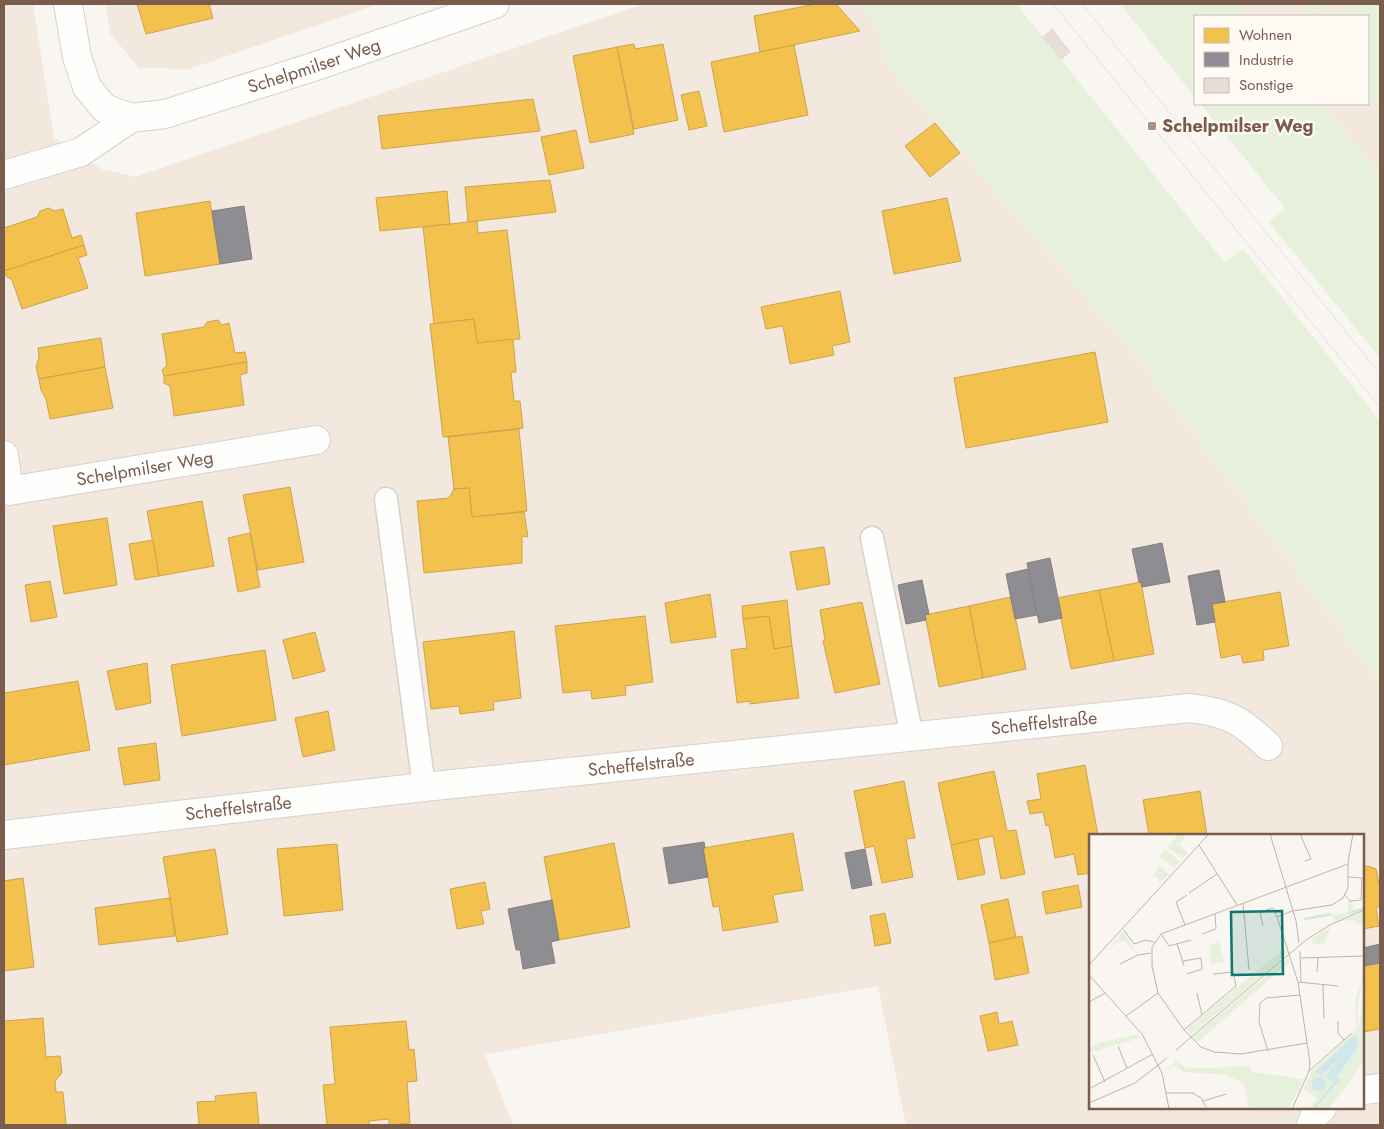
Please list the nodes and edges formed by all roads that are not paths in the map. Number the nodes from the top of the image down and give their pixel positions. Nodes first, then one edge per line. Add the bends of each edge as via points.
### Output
1 (68, 4) edge
2 (495, 4) edge
3 (131, 118) junction
4 (4, 175) edge
5 (316, 440) dead end
6 (4, 455) edge
7 (386, 498) dead end
8 (872, 538) dead end
9 (912, 737) junction
10 (1268, 746) dead end
11 (424, 786) junction
12 (4, 835) edge
13 (1380, 1088) edge
14 (1364, 1090) edge

1 - 3 street, Schelpmilser Weg via 77,57 87,88 104,108
2 - 3 street, Schelpmilser Weg via 165,114
3 - 4 street, Schelpmilser Weg via 81,152
5 - 6 street, Schelpmilser Weg via 9,491
7 - 11 lane
8 - 9 lane
9 - 10 street, Scheffelstraße via 1189,708 1215,710 1240,722
9 - 11 street, Scheffelstraße
11 - 12 street, Scheffelstraße
13 - 14 street

